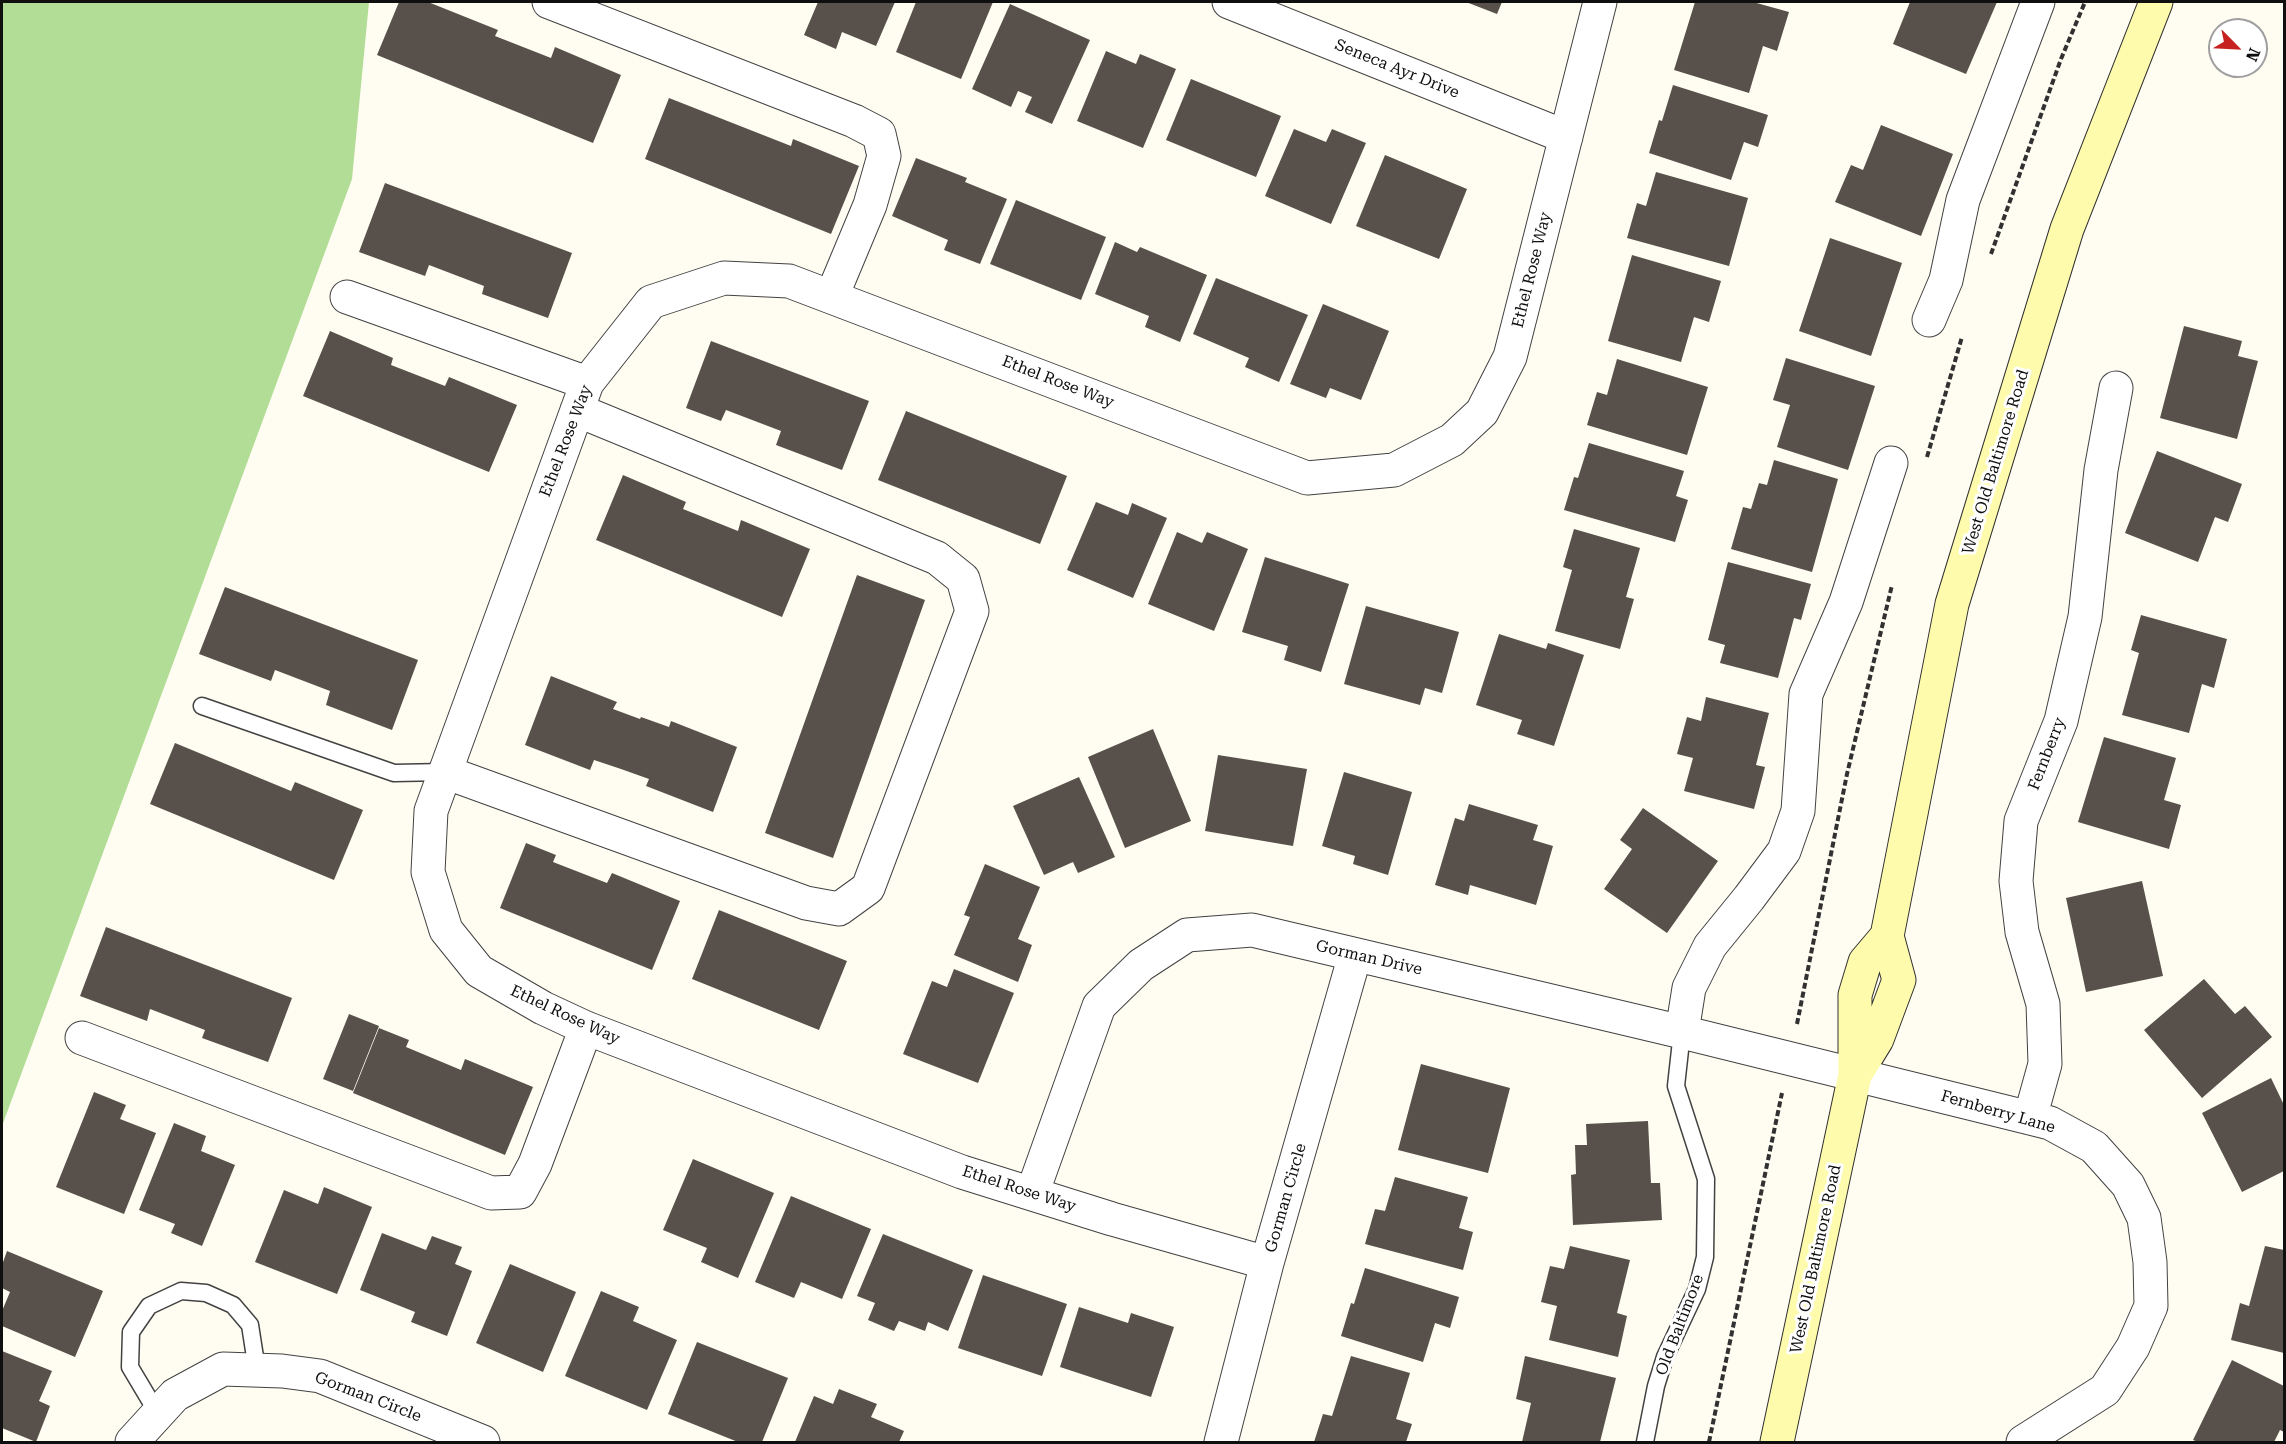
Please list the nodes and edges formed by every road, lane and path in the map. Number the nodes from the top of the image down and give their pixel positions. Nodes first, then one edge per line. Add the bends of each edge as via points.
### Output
1 (549, 2) edge
2 (1229, 2) edge
3 (1600, 2) edge
4 (2038, 2) edge
5 (2085, 2) edge
6 (2156, 2) edge
7 (1566, 137) junction
8 (1990, 254) dead end
9 (347, 297) dead end
10 (832, 297) junction
11 (1929, 320) dead end
12 (1964, 331) dead end
13 (2116, 388) dead end
14 (582, 397) junction
15 (1892, 463) dead end
16 (1923, 468) dead end
17 (1892, 582) dead end
18 (202, 706) dead end
19 (445, 772) junction
20 (1355, 955) junction
21 (586, 1028) junction
22 (1682, 1032) junction
23 (82, 1038) dead end
24 (1790, 1059) junction
25 (1855, 1075) junction
26 (2030, 1118) junction
27 (1032, 1194) junction
28 (1267, 1263) junction
29 (257, 1370) junction
30 (158, 1414) junction
31 (132, 1443) edge
32 (483, 1443) edge
33 (1221, 1443) edge
34 (1645, 1443) edge
35 (1709, 1443) edge
36 (1777, 1443) edge
37 (2023, 1443) edge

1 - 10 street via 879,134 884,156 870,205
2 - 7 street, Seneca Ayr Drive
3 - 7 street, Ethel Rose Way
4 - 11 street via 1963,200 1946,280
5 - 8 path
6 - 25 street, West Old Baltimore Road via 2067,229 1952,604 1887,936 1899,980 1877,1039
7 - 10 street, Ethel Rose Way via 1510,357 1482,412 1452,440 1394,470 1308,478
9 - 14 street
10 - 14 street, Ethel Rose Way via 789,281 724,278 651,302
12 - 16 path
13 - 26 street, Fernberry via 2101,471 2085,617 2061,721 2021,821 2016,881 2022,932 2043,1004 2045,1064
14 - 19 street, Ethel Rose Way
14 - 19 street via 937,558 963,579 972,611 868,888 839,909 806,903
15 - 22 street via 1846,602 1806,694 1798,812 1784,851 1710,946 1689,988
17 - 24 path via 1847,774
18 - 19 lane via 394,773
19 - 21 street, Ethel Rose Way via 431,811 428,872 446,930 479,971
20 - 22 street, Gorman Drive
20 - 27 street, Gorman Drive via 1252,930 1187,935 1141,965 1099,1006
20 - 28 street, Gorman Circle
21 - 23 street via 535,1164 520,1192 491,1193
21 - 27 street, Ethel Rose Way via 962,1172
22 - 24 street, Gorman Drive
22 - 34 lane, Old Baltimore via 1676,1086 1707,1179 1705,1257 1697,1289 1665,1357
24 - 25 street, Gorman Drive
24 - 35 path
25 - 26 street, Fernberry Lane
25 - 36 street, West Old Baltimore Road
26 - 37 street, Fernberry Lane via 2094,1147 2128,1185 2144,1218 2151,1306 2133,1347 2105,1390
27 - 28 street, Ethel Rose Way
28 - 33 street, Gorman Circle
29 - 30 street, Gorman Circle via 223,1369 175,1395
29 - 30 lane via 250,1325 233,1305 206,1293 181,1291 148,1306 131,1332 130,1367
29 - 32 street, Gorman Circle via 320,1376
30 - 31 street, Gorman Circle

